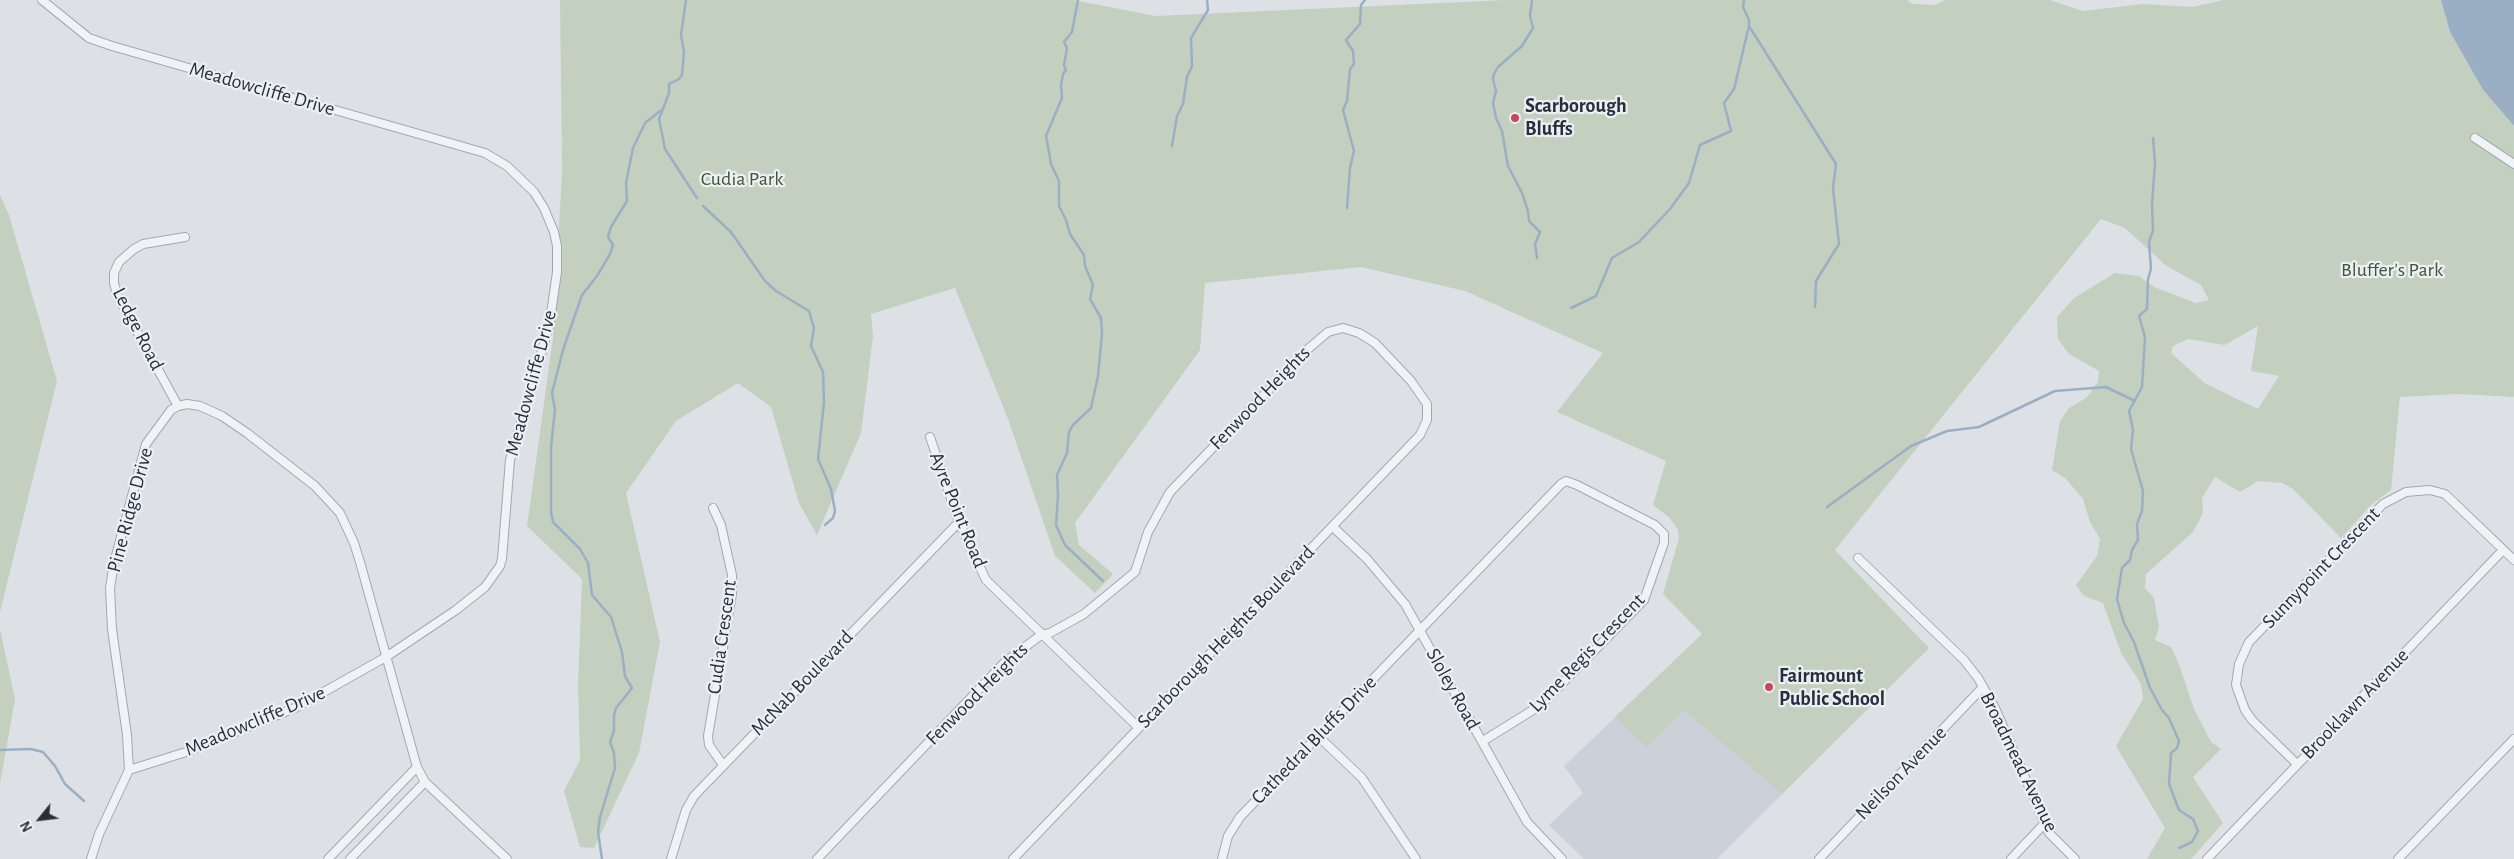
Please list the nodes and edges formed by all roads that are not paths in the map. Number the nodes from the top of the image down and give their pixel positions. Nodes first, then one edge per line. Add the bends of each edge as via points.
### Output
1 (42, 0) edge
2 (2474, 138) dead end
3 (2514, 164) edge
4 (185, 237) dead end
5 (1343, 328) joint
6 (178, 406) junction
7 (930, 437) dead end
8 (713, 508) dead end
9 (959, 522) junction
10 (1334, 527) junction
11 (2504, 550) junction
12 (1858, 558) dead end
13 (2514, 560) edge
14 (1420, 630) junction
15 (1040, 635) junction
16 (386, 657) junction
17 (1983, 687) junction
18 (1138, 727) junction
19 (1318, 736) junction
20 (2514, 739) edge
21 (1482, 741) junction
22 (723, 764) junction
23 (2297, 764) junction
24 (416, 767) junction
25 (129, 770) junction
26 (425, 782) junction
27 (2044, 824) junction
28 (91, 859) edge
29 (328, 859) edge
30 (350, 859) edge
31 (507, 859) edge
32 (671, 859) edge
33 (817, 859) edge
34 (1013, 859) edge
35 (1222, 859) edge
36 (1416, 859) edge
37 (1562, 859) edge
38 (1819, 859) edge
39 (2011, 859) edge
40 (2075, 859) edge
41 (2206, 859) edge
42 (2398, 859) edge

1 - 16 street, Meadowcliffe Drive via 89,38 112,46 485,153 524,180 544,208 556,239 557,272 543,351 510,460 500,566 474,598
2 - 3 street
4 - 6 street, Ledge Road via 143,244 119,262 114,273 117,294
5 - 10 street, Scarborough Heights Boulevard via 1375,343 1424,398 1428,410 1420,436
5 - 15 street, Fenwood Heights via 1328,332 1308,349 1170,492 1148,532 1134,572 1084,614 1050,634
6 - 16 street via 200,406 222,416 276,454 340,513 354,543
6 - 25 street, Pine Ridge Drive via 159,425 141,456 110,588 113,646
7 - 9 street, Ayre Point Road
8 - 22 street, Cudia Crescent via 721,525 732,575 732,594 708,736 709,745
9 - 15 street, Ayre Point Road via 986,580
9 - 22 street, McNab Boulevard
10 - 14 street, Sloley Road via 1389,583
10 - 18 street, Scarborough Heights Boulevard
11 - 13 street, Sunnypoint Crescent
11 - 23 street, Brooklawn Avenue
11 - 23 street, Sunnypoint Crescent via 2455,502 2445,494 2430,490 2406,492 2391,498 2345,542 2249,642 2240,664 2236,685 2245,710
12 - 17 street, Broadmead Avenue via 1964,660
14 - 19 street, Cathedral Bluffs Drive
14 - 21 street, Sloley Road
14 - 21 street, Lyme Regis Crescent via 1554,489 1566,481 1642,517 1664,534 1664,543 1644,600 1541,705
15 - 18 street, Ayre Point Road
15 - 33 street, Fenwood Heights via 1005,662
16 - 24 street
16 - 25 street, Meadowcliffe Drive via 290,710 186,752
17 - 27 street, Broadmead Avenue
17 - 38 street, Neilson Avenue
18 - 34 street, Scarborough Heights Boulevard
19 - 35 street, Cathedral Bluffs Drive via 1240,817 1228,836
19 - 36 street via 1362,778
20 - 42 street
21 - 37 street, Sloley Road via 1527,822
22 - 32 street, McNab Boulevard via 694,796 686,810
23 - 41 street, Brooklawn Avenue
24 - 26 street
24 - 29 street
25 - 28 street, Pine Ridge Drive
26 - 30 street
26 - 31 street
27 - 39 street
27 - 40 street, Broadmead Avenue

